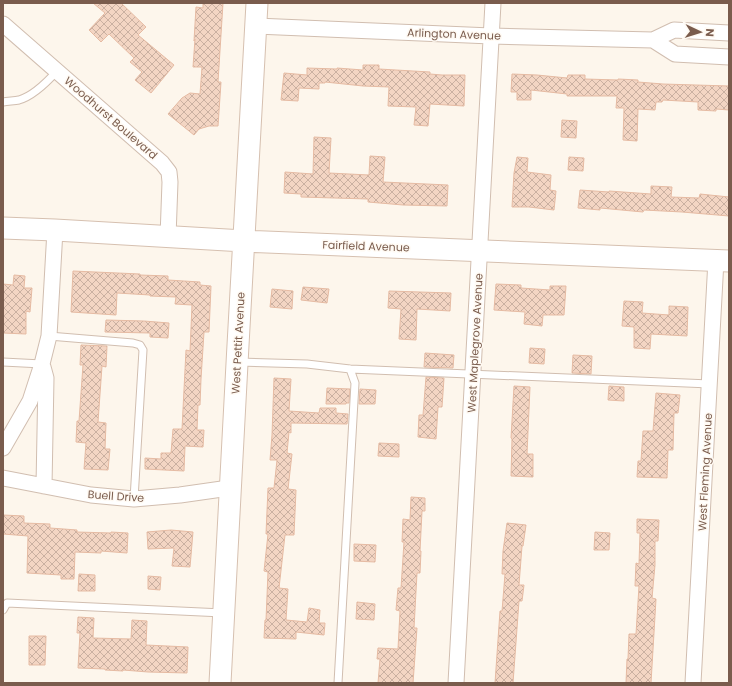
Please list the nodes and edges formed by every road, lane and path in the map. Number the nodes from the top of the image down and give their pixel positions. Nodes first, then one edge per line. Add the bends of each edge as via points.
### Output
1 (257, 3) edge
2 (493, 3) edge
3 (3, 24) edge
4 (256, 26) junction
5 (729, 33) edge
6 (491, 36) junction
7 (653, 40) junction
8 (729, 57) edge
9 (57, 71) junction
10 (3, 102) edge
11 (3, 228) edge
12 (55, 230) junction
13 (168, 237) junction
14 (244, 241) junction
15 (480, 251) junction
16 (722, 261) edge
17 (49, 336) junction
18 (3, 362) edge
19 (237, 362) junction
20 (42, 364) junction
21 (350, 369) junction
22 (473, 374) junction
23 (710, 384) junction
24 (3, 448) edge
25 (3, 478) edge
26 (44, 486) junction
27 (229, 488) junction
28 (134, 499) junction
29 (3, 610) edge
30 (223, 613) junction
31 (220, 683) edge
32 (338, 683) edge
33 (456, 683) edge
34 (693, 683) edge

1 - 4 main road, West Pettit Avenue
2 - 6 street, West Maplegrove Avenue
3 - 9 street, Woodhurst Boulevard
4 - 6 street, Arlington Avenue
4 - 14 main road, West Pettit Avenue
5 - 7 street, Arlington Avenue via 674,30
6 - 7 street, Arlington Avenue
6 - 15 street, West Maplegrove Avenue
7 - 8 street via 675,54
9 - 10 lane via 20,100
9 - 13 street, Woodhurst Boulevard via 169,172
11 - 12 main road, Fairfield Avenue
12 - 13 main road, Fairfield Avenue
12 - 17 street
13 - 14 main road, Fairfield Avenue
14 - 15 main road, Fairfield Avenue
14 - 19 main road, West Pettit Avenue
15 - 16 main road, Fairfield Avenue
15 - 22 street, West Maplegrove Avenue
16 - 23 street, West Fleming Avenue
17 - 20 street
17 - 28 lane via 133,343 140,345 143,350
18 - 20 lane
19 - 21 lane via 307,364
19 - 27 main road, West Pettit Avenue
20 - 24 street via 30,401
20 - 26 street via 46,378
21 - 22 lane
21 - 32 lane via 355,391
22 - 23 lane
22 - 33 street, West Maplegrove Avenue
23 - 34 street, West Fleming Avenue
25 - 26 street, Buell Drive
26 - 28 street, Buell Drive via 91,495
27 - 28 street, Buell Drive
27 - 30 main road, West Pettit Avenue
29 - 30 lane via 7,603
30 - 31 main road, West Pettit Avenue

